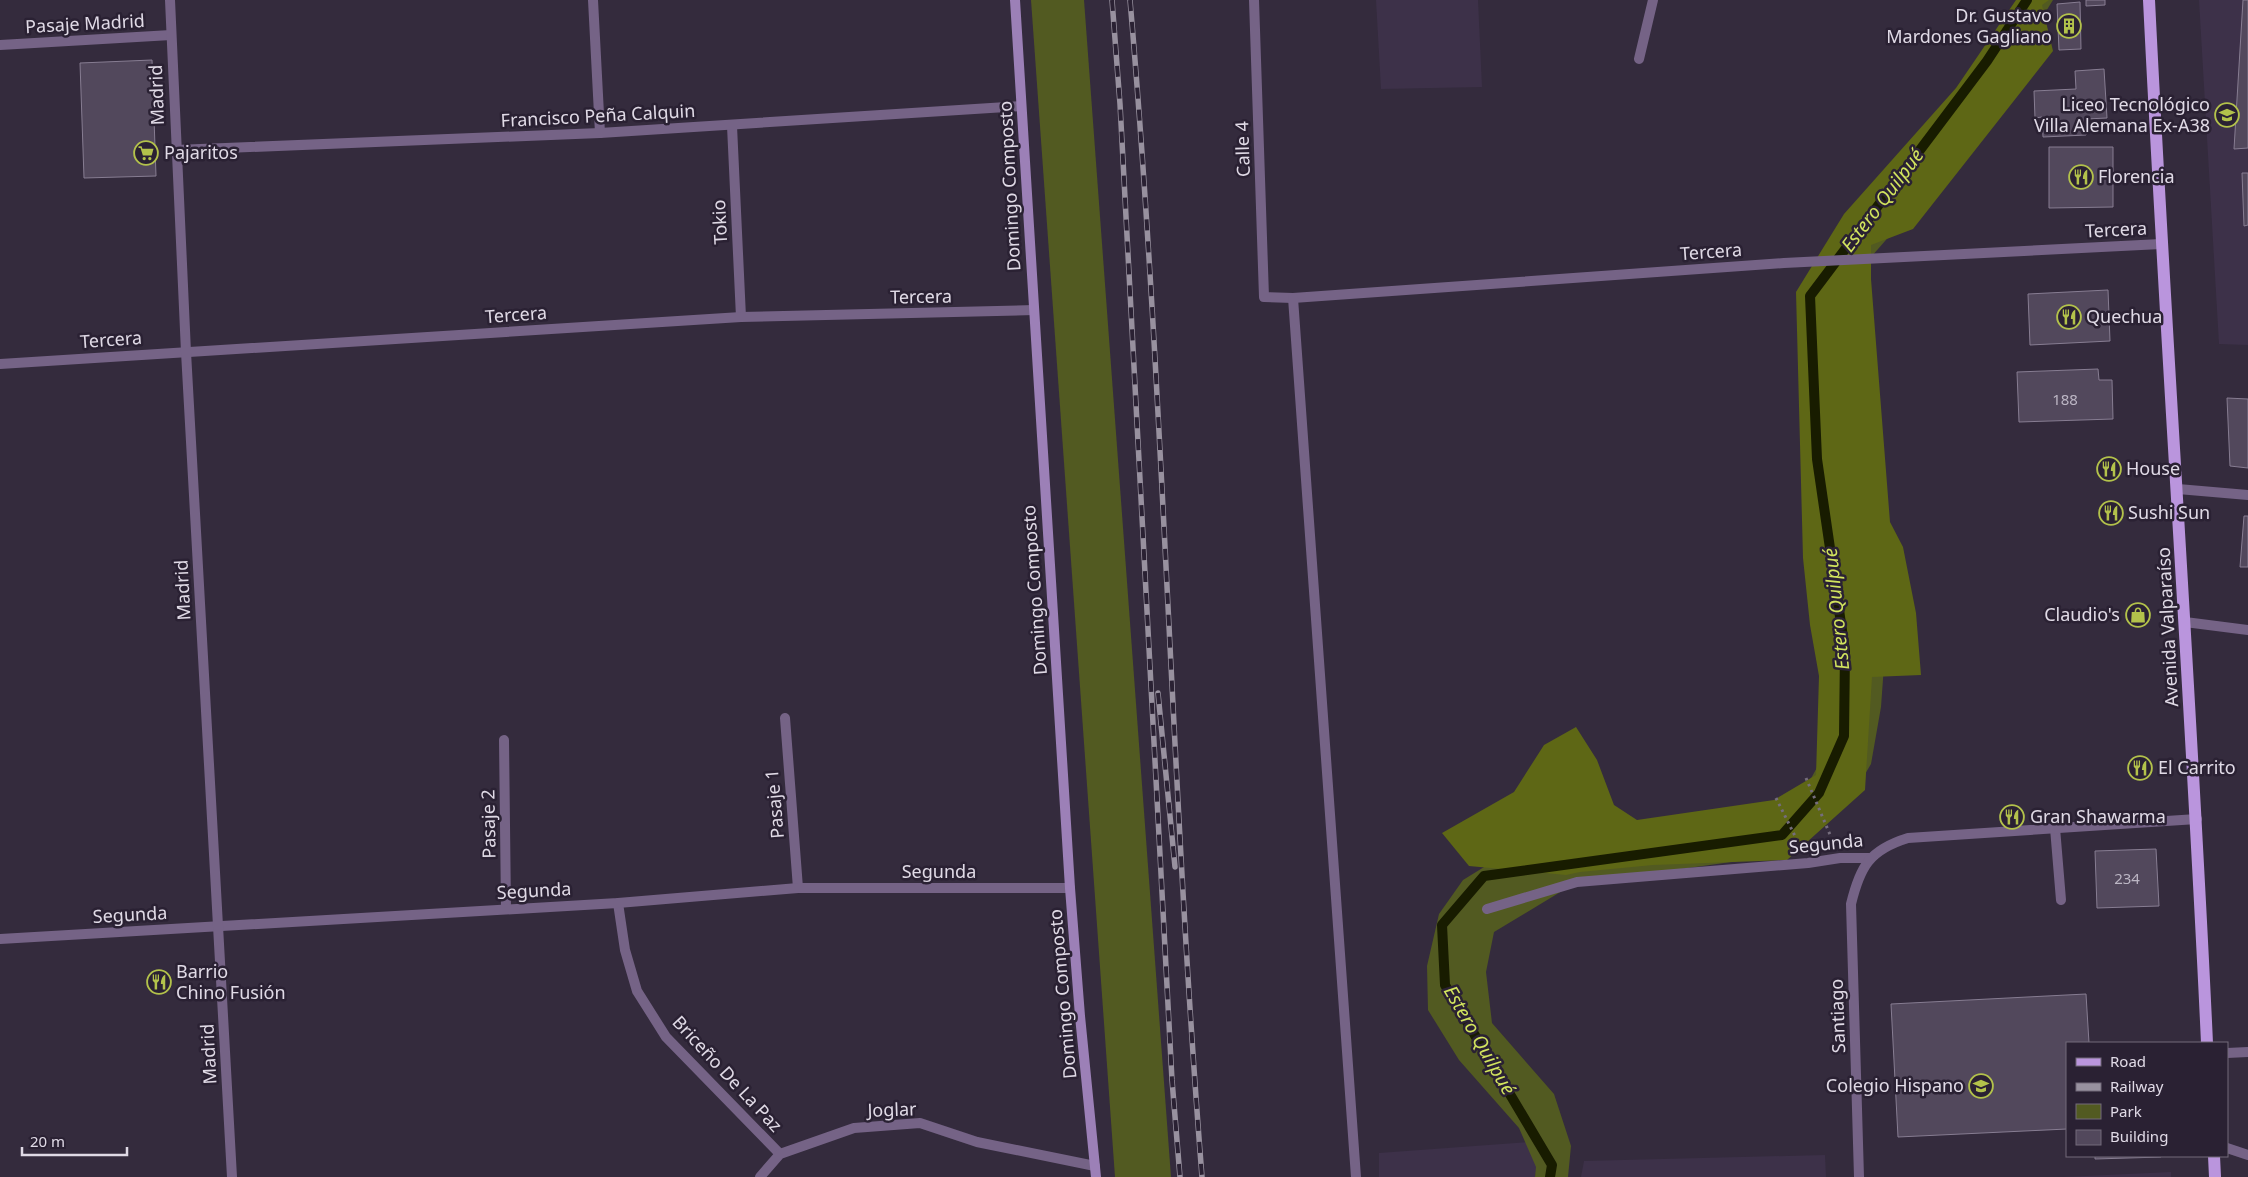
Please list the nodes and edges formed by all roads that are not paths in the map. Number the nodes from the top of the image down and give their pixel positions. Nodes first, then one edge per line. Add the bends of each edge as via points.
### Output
1 (170, 0) edge
2 (593, 0) edge
3 (1015, 0) edge
4 (1254, 0) edge
5 (1653, 0) edge
6 (2149, 0) edge
7 (171, 35) junction
8 (0, 45) edge
9 (1639, 59) dead end
10 (1021, 106) junction
11 (732, 126) junction
12 (600, 133) junction
13 (176, 150) junction
14 (2161, 244) junction
15 (1264, 297) joint
16 (1293, 298) junction
17 (1034, 310) junction
18 (741, 317) junction
19 (186, 352) junction
20 (0, 364) edge
21 (2178, 489) junction
22 (2248, 495) edge
23 (2185, 622) junction
24 (2248, 630) edge
25 (785, 718) dead end
26 (504, 740) dead end
27 (2197, 819) junction
28 (2055, 828) junction
29 (1869, 858) junction
30 (798, 888) junction
31 (1070, 888) junction
32 (2061, 900) dead end
33 (618, 903) junction
34 (506, 908) junction
35 (1487, 909) dead end
36 (219, 926) junction
37 (0, 939) edge
38 (2207, 1042) edge
39 (2248, 1052) edge
40 (2228, 1053) edge
41 (2228, 1148) edge
42 (780, 1154) junction
43 (2248, 1155) edge
44 (2214, 1157) edge
45 (1095, 1166) junction
46 (232, 1177) edge
47 (760, 1177) edge
48 (1096, 1177) edge
49 (1356, 1177) edge
50 (1859, 1177) edge
51 (2215, 1177) edge

1 - 7 street, Madrid
2 - 12 street
3 - 10 main road, Domingo Composto
4 - 15 street, Calle 4
5 - 9 street
6 - 14 main road, Avenida Valparaíso
7 - 8 street, Pasaje Madrid
7 - 13 street, Madrid
10 - 11 street, Francisco Peña Calquin
10 - 17 main road, Domingo Composto
11 - 12 street, Francisco Peña Calquin
11 - 18 street, Tokio
12 - 13 street, Francisco Peña Calquin
13 - 19 street, Madrid
14 - 16 street, Tercera via 1784,263
14 - 21 main road, Avenida Valparaíso
15 - 16 street, Tercera
16 - 49 street
17 - 18 street, Tercera
17 - 31 main road, Domingo Composto
18 - 19 street, Tercera
19 - 20 street, Tercera
19 - 36 street, Madrid
21 - 22 street
21 - 23 main road, Avenida Valparaíso
23 - 24 street
23 - 27 main road, Avenida Valparaíso
25 - 30 street, Pasaje 1
26 - 34 street, Pasaje 2
27 - 28 street, Segunda
27 - 38 main road, Avenida Valparaíso
28 - 29 street, Segunda via 1908,838 1889,844
28 - 32 street
29 - 35 street, Segunda via 1577,882
29 - 50 street, Santiago via 1857,879 1851,904
30 - 31 street, Segunda
30 - 33 street, Segunda
31 - 45 main road, Domingo Composto
33 - 34 street, Segunda
33 - 42 street, Briceño De La Paz via 625,950 636,991 666,1037
34 - 36 street, Segunda
36 - 37 street, Segunda
36 - 46 street, Madrid
39 - 40 street
41 - 43 street
42 - 45 street, Joglar via 854,1128 920,1123 977,1142
42 - 47 street, Joglar
44 - 51 main road
45 - 48 main road, Domingo Composto

